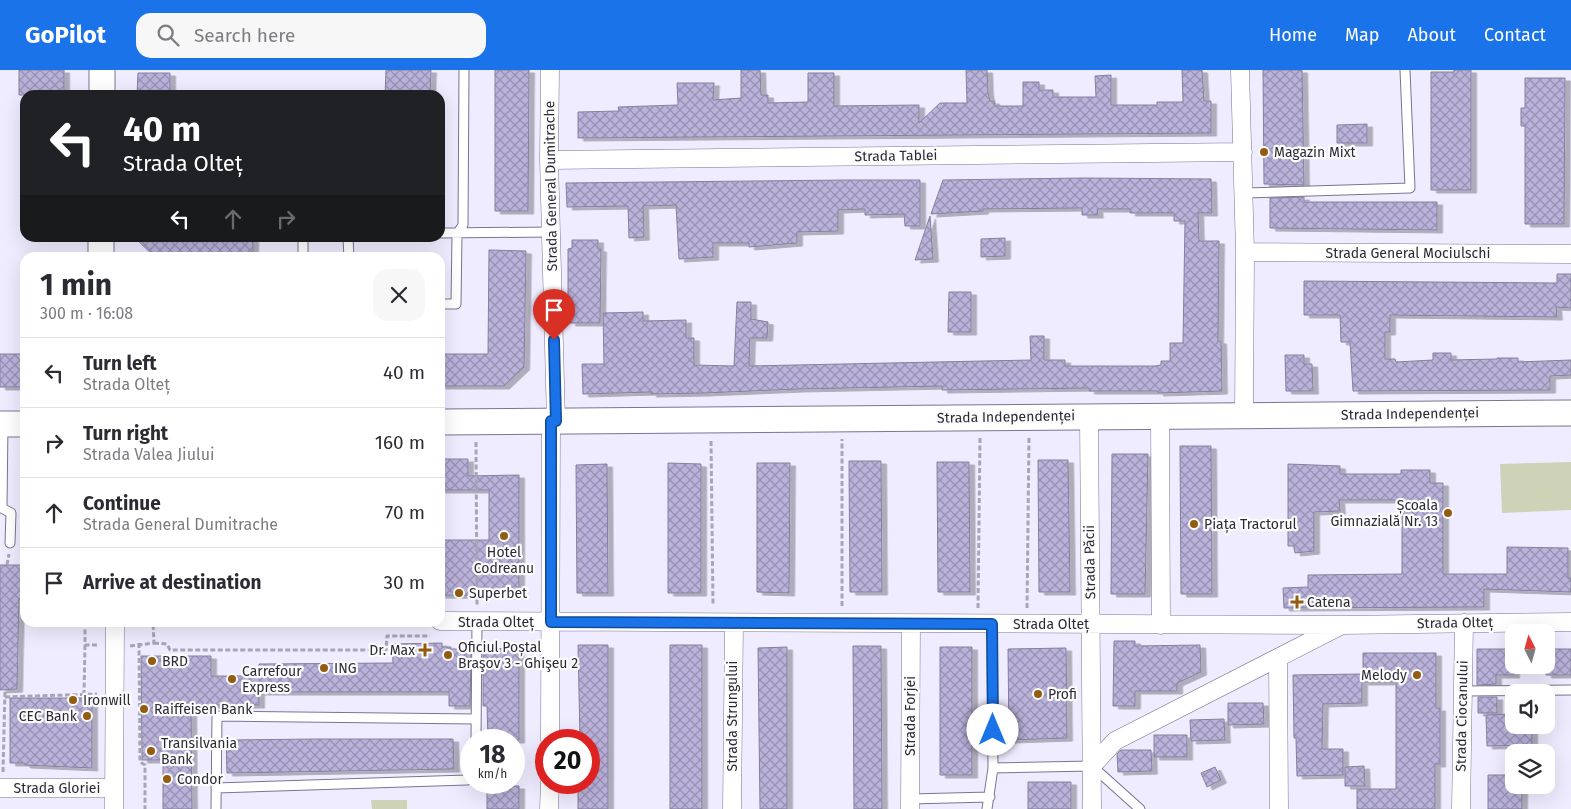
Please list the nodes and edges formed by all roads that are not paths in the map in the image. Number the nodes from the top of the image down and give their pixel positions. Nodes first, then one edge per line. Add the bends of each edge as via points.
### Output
1 (102, 70) edge
2 (464, 70) edge
3 (550, 70) edge
4 (1240, 70) edge
5 (1405, 70) edge
6 (102, 90) edge
7 (1243, 152) junction
8 (549, 160) junction
9 (1244, 192) junction
10 (550, 232) junction
11 (445, 233) edge
12 (457, 234) junction
13 (1245, 252) junction
14 (1571, 254) edge
15 (445, 304) edge
16 (1571, 413) edge
17 (1244, 415) junction
18 (1160, 416) junction
19 (1089, 417) junction
20 (553, 421) junction
21 (445, 422) edge
22 (9, 424) edge
23 (1, 507) edge
24 (10, 543) dead end
25 (477, 622) junction
26 (551, 622) junction
27 (1571, 622) edge
28 (734, 623) junction
29 (1464, 623) junction
30 (911, 624) junction
31 (985, 624) junction
32 (1091, 624) junction
33 (1160, 625) junction
34 (1342, 625) junction
35 (115, 627) edge
36 (445, 627) edge
37 (1278, 658) junction
38 (1571, 690) edge
39 (1462, 691) junction
40 (476, 719) junction
41 (476, 729) edge
42 (550, 729) edge
43 (1092, 766) junction
44 (993, 768) junction
45 (460, 780) edge
46 (1, 788) edge
47 (114, 788) junction
48 (216, 788) junction
49 (550, 794) edge
50 (990, 797) junction
51 (910, 804) edge
52 (114, 809) edge
53 (216, 809) edge
54 (549, 809) edge
55 (732, 809) edge
56 (988, 809) edge
57 (1092, 809) edge
58 (1140, 809) edge
59 (1272, 809) edge
60 (1279, 809) edge
61 (1461, 809) edge

1 - 6 main road
2 - 12 lane via 463,225
3 - 8 street, Strada General Dumitrache
4 - 7 street
5 - 9 lane via 1410,188
7 - 8 street, Strada Tablei
7 - 9 street
8 - 10 street, Strada General Dumitrache
9 - 13 street
10 - 12 lane
10 - 20 street, Strada General Dumitrache
11 - 12 lane
12 - 15 lane via 456,304
13 - 14 street, Strada General Mociulschi
13 - 17 street
16 - 17 main road, Strada Independenței
17 - 18 main road, Strada Independenței
18 - 19 main road, Strada Independenței
18 - 33 street
19 - 20 main road, Strada Independenței
19 - 32 street, Strada Păcii
20 - 21 main road, Strada Independenței
20 - 26 street, Strada General Dumitrache
22 - 23 lane
23 - 24 lane via 11,513
25 - 26 street, Strada Olteț
25 - 36 street, Strada Olteț
25 - 40 lane
26 - 28 street, Strada Olteț
26 - 42 street, Strada General Dumitrache
27 - 29 street, Strada Olteț
28 - 30 street, Strada Olteț
28 - 55 street, Strada Strungului
29 - 34 street, Strada Olteț
29 - 39 street, Strada Ciocanului
30 - 31 street, Strada Olteț
30 - 51 street, Strada Forjei
31 - 32 street, Strada Olteț
31 - 44 lane
32 - 33 street, Strada Olteț
32 - 43 street, Strada Păcii
33 - 34 street, Strada Olteț
34 - 37 street
35 - 47 street
37 - 43 street via 1115,741
37 - 60 street
38 - 39 lane
39 - 61 street, Strada Ciocanului
40 - 41 lane
40 - 48 lane via 217,716
43 - 44 lane
43 - 57 street, Strada Păcii
43 - 58 lane
44 - 50 lane
45 - 48 lane
46 - 47 street, Strada Gloriei
47 - 52 street
48 - 53 lane
49 - 54 street
50 - 51 lane
50 - 56 lane
59 - 60 lane

